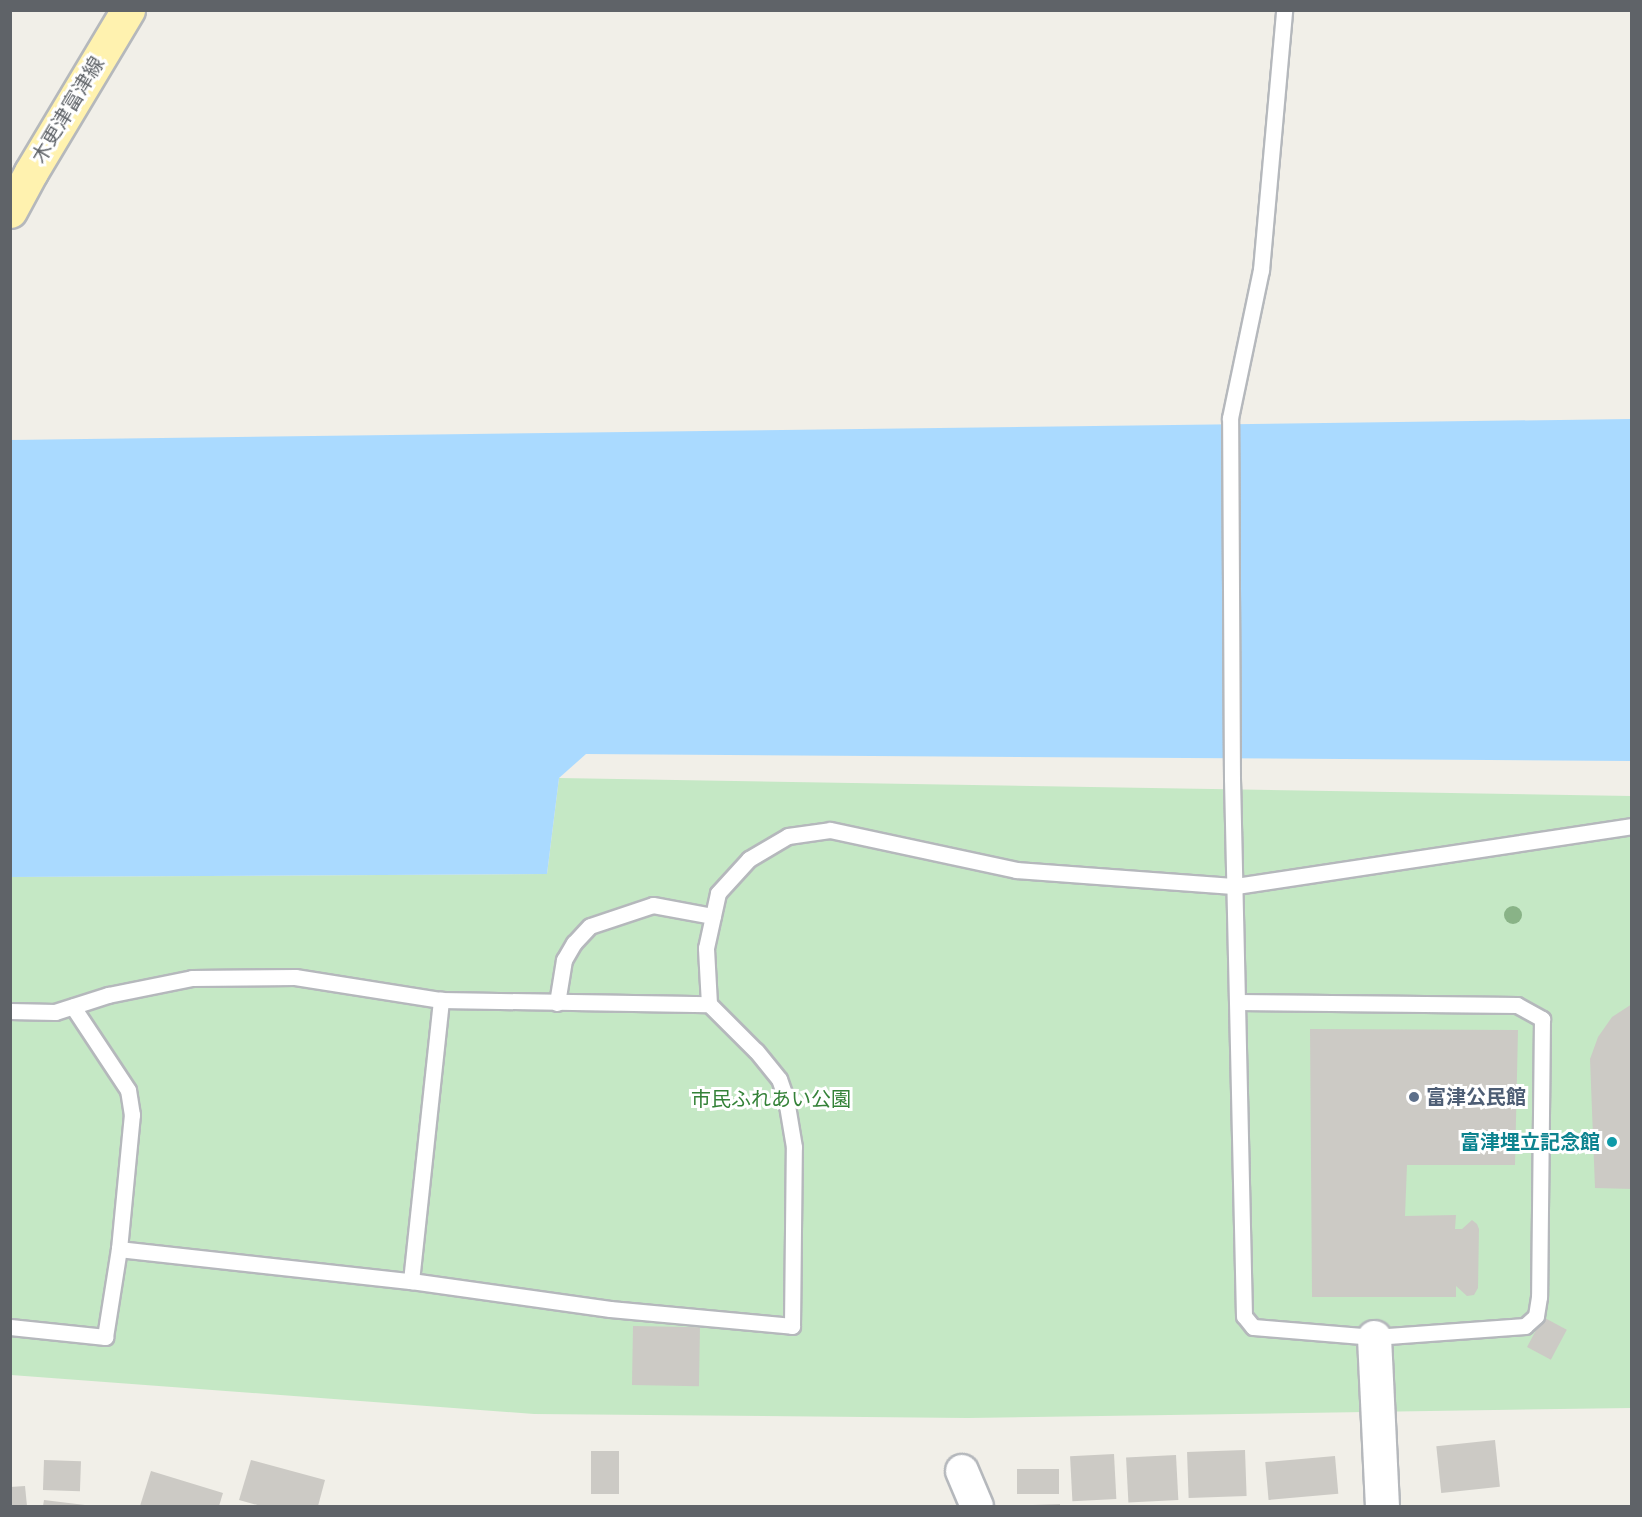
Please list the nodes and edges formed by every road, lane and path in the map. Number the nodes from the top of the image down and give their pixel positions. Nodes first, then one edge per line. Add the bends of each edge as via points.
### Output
1 (128, 10) edge
2 (1284, 10) edge
3 (10, 211) edge
4 (1632, 826) edge
5 (1236, 886) junction
6 (713, 916) junction
7 (441, 1000) junction
8 (1238, 1002) junction
9 (557, 1003) junction
10 (709, 1004) junction
11 (73, 1007) junction
12 (10, 1011) edge
13 (119, 1249) junction
14 (411, 1281) junction
15 (10, 1327) edge
16 (1374, 1336) junction
17 (962, 1471) dead end
18 (977, 1506) edge
19 (1382, 1506) edge

1 - 3 main road, 木更津富津線
2 - 5 lane via 1261,270 1230,418
4 - 5 lane
5 - 6 lane via 1016,870 830,830 788,836 749,859 718,893
5 - 8 lane
6 - 9 lane via 653,905 590,926 564,960
6 - 10 lane via 706,948
7 - 9 lane
7 - 11 lane via 295,976 192,978 108,995
7 - 14 lane
8 - 16 lane via 1244,1316 1254,1327
8 - 16 lane via 1516,1005 1542,1019 1536,1316 1525,1326
9 - 10 lane
10 - 14 lane via 779,1079 786,1099 794,1147 792,1326 610,1309
11 - 12 lane via 55,1012
11 - 13 lane via 128,1089 132,1115
13 - 14 lane
13 - 15 lane via 105,1337
16 - 19 street
17 - 18 street

